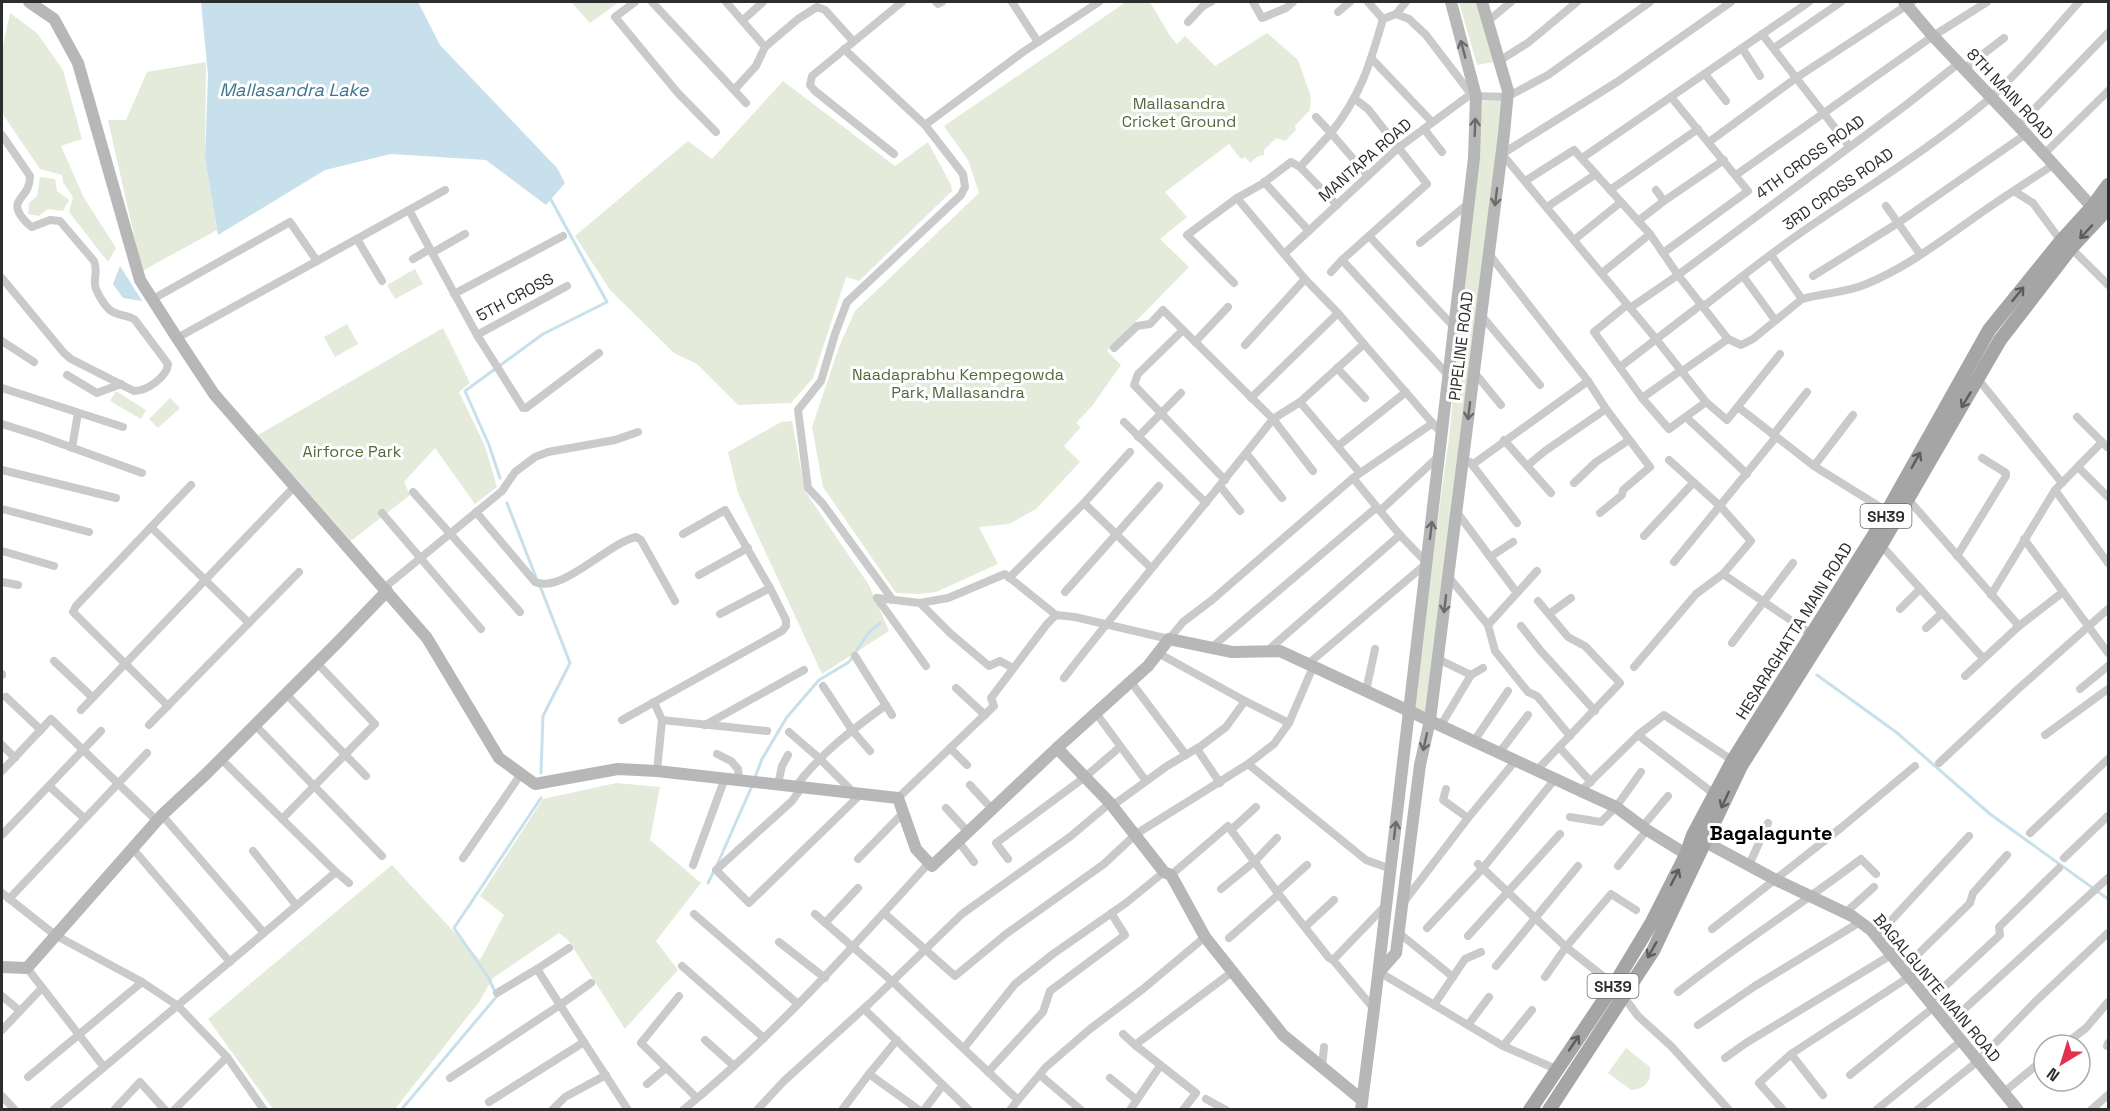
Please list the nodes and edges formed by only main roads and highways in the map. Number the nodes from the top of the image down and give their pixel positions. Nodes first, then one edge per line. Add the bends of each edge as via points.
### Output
1 (2109, 184) edge
2 (2109, 205) edge
3 (2066, 245) junction
4 (1903, 495) junction
5 (1816, 637) junction
6 (1737, 764) junction
7 (1691, 858) junction
8 (1530, 1110) edge
9 (1549, 1110) edge

1 - 3 main road, HESARAGHATTA MAIN ROAD / SH39
2 -> 3 main road, HESARAGHATTA MAIN ROAD
3 -> 4 main road, HESARAGHATTA MAIN ROAD via 2000,340
4 -> 3 main road, HESARAGHATTA MAIN ROAD / SH39 via 1989,330
4 - 5 main road, HESARAGHATTA MAIN ROAD / SH39 via 1888,512
4 - 5 main road, HESARAGHATTA MAIN ROAD via 1881,546
5 - 6 main road, HESARAGHATTA MAIN ROAD
6 -> 7 main road, HESARAGHATTA MAIN ROAD via 1706,842
6 - 7 main road, HESARAGHATTA MAIN ROAD / SH39 via 1714,794 1693,835
8 -> 7 main road, HESARAGHATTA MAIN ROAD / SH39 via 1614,985
7 -> 9 main road via 1653,951

